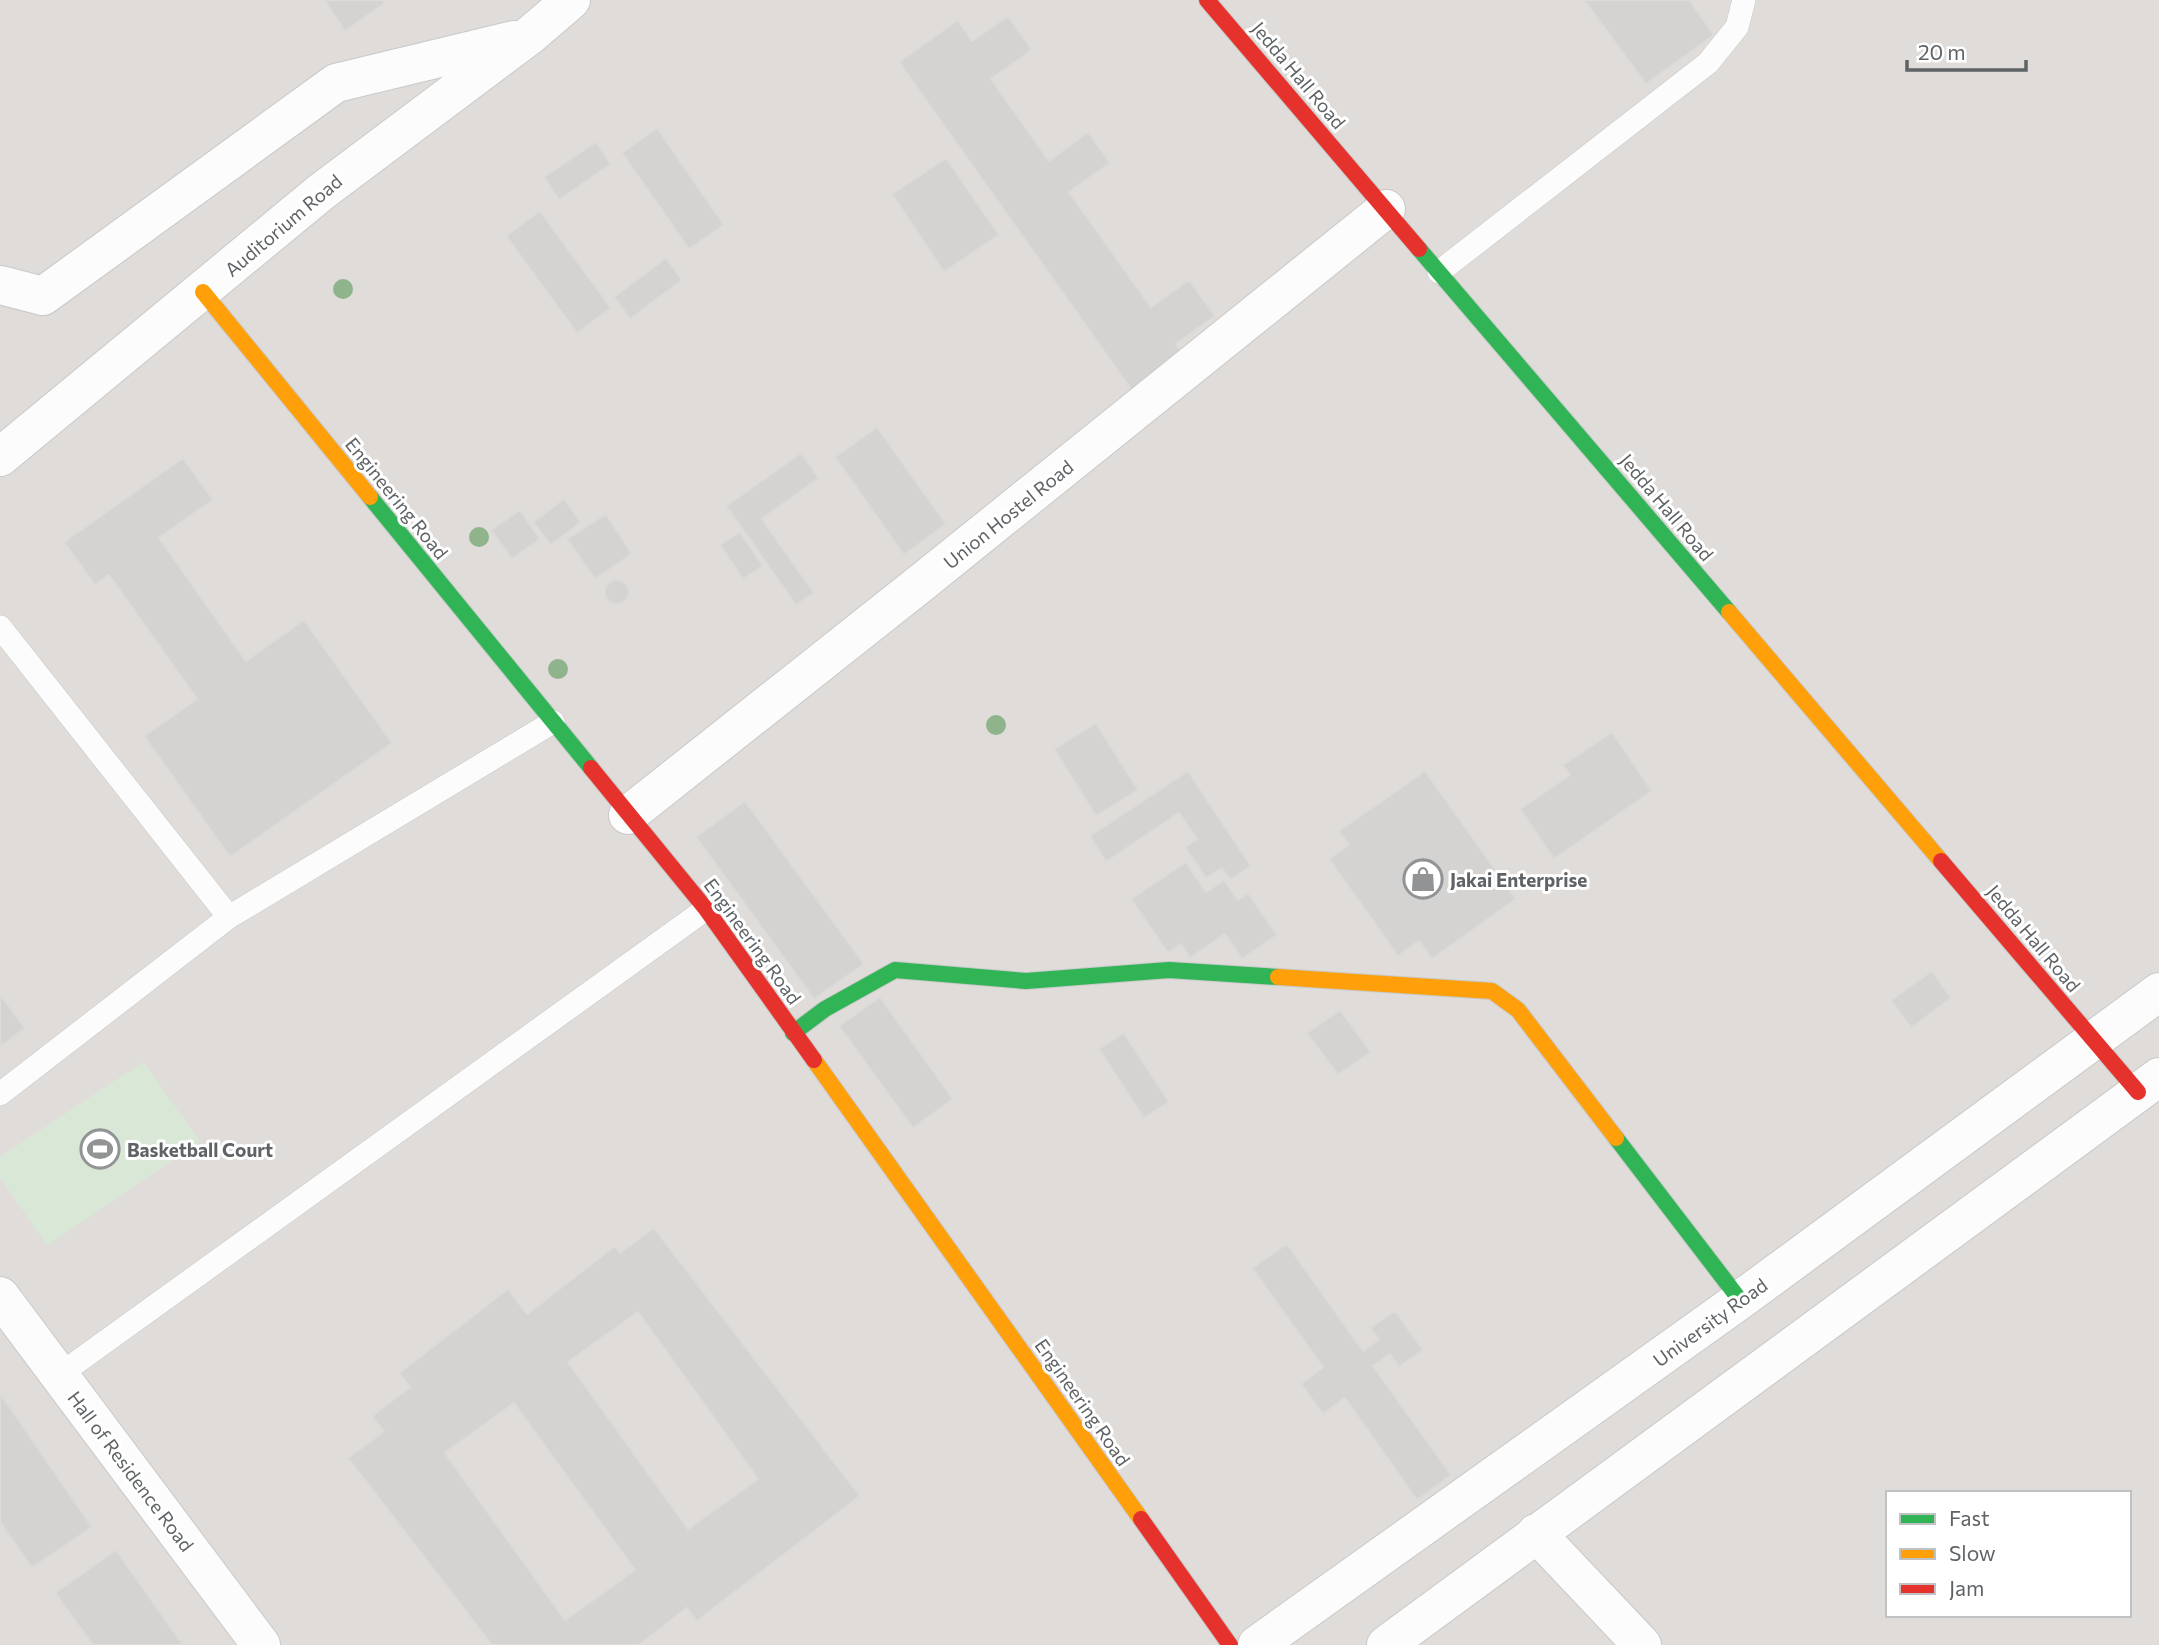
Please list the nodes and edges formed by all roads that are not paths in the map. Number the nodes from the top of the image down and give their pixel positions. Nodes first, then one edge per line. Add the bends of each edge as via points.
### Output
1 (571, 0) edge
2 (1207, 0) edge
3 (1744, 0) edge
4 (529, 36) junction
5 (1386, 209) junction
6 (1439, 272) junction
7 (0, 285) edge
8 (202, 292) junction
9 (0, 457) edge
10 (0, 627) edge
11 (552, 722) junction
12 (628, 815) junction
13 (706, 909) junction
14 (229, 917) junction
15 (2159, 992) edge
16 (793, 1033) junction
17 (2094, 1041) junction
18 (2149, 1085) edge
19 (0, 1094) edge
20 (0, 1296) edge
21 (1740, 1300) junction
22 (59, 1375) junction
23 (1536, 1533) junction
24 (261, 1645) edge
25 (1230, 1645) edge
26 (1257, 1645) edge
27 (1386, 1645) edge
28 (1642, 1645) edge

1 - 4 street, Auditorium Road
2 - 5 street, Jedda Hall Road
3 - 6 lane via 1737,27 1709,63
4 - 7 street via 336,83 43,296
4 - 8 street, Auditorium Road via 320,192
5 - 6 street, Jedda Hall Road
5 - 12 street, Union Hostel Road
6 - 17 street, Jedda Hall Road
8 - 9 street, Auditorium Road
8 - 11 street, Engineering Road
10 - 14 lane
11 - 12 street, Engineering Road
11 - 14 lane
12 - 13 street, Engineering Road
13 - 16 street, Engineering Road
13 - 22 lane
14 - 19 lane
15 - 17 street, University Road
16 - 21 street via 825,1009 895,970 1026,981 1169,970 1492,991 1518,1010
16 - 25 street, Engineering Road
17 - 18 street, Jedda Hall Road
17 - 21 street, University Road
18 - 23 street
20 - 22 street, Hall of Residence Road
21 - 26 street, University Road
22 - 24 street, Hall of Residence Road
23 - 27 street
23 - 28 street

